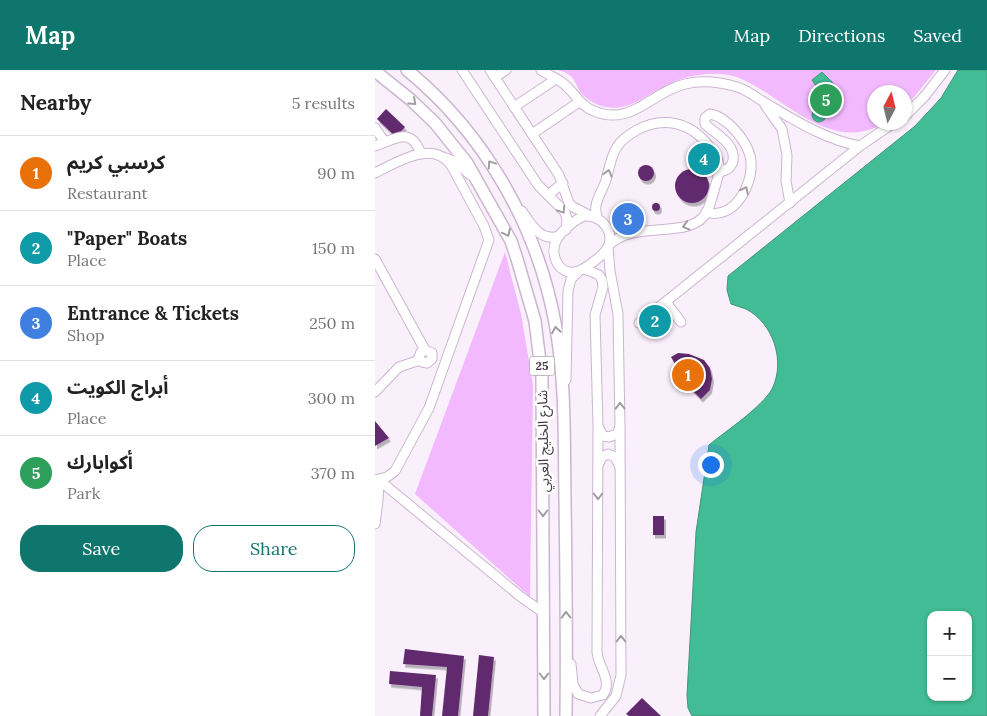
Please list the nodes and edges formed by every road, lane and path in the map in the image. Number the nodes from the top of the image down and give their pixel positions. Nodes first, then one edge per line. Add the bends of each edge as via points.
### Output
1 (407, 70) edge
2 (415, 70) edge
3 (462, 70) edge
4 (506, 70) edge
5 (541, 70) edge
6 (945, 70) edge
7 (375, 71) edge
8 (493, 74) edge
9 (555, 79) junction
10 (436, 96) junction
11 (579, 102) junction
12 (763, 102) junction
13 (514, 107) junction
14 (912, 109) edge
15 (375, 128) edge
16 (883, 130) edge
17 (532, 134) junction
18 (385, 142) junction
19 (375, 146) edge
20 (860, 146) junction
21 (421, 154) junction
22 (444, 157) junction
23 (719, 172) junction
24 (375, 173) edge
25 (563, 183) junction
26 (479, 184) junction
27 (548, 195) junction
28 (511, 196) junction
29 (790, 203) junction
30 (707, 212) junction
31 (595, 218) junction
32 (563, 233) junction
33 (608, 246) junction
34 (375, 259) edge
35 (580, 270) junction
36 (666, 302) junction
37 (596, 308) junction
38 (618, 314) junction
39 (681, 322) dead end
40 (639, 323) dead end
41 (425, 350) junction
42 (420, 360) junction
43 (431, 360) junction
44 (442, 371) junction
45 (375, 392) edge
46 (564, 418) junction
47 (598, 426) junction
48 (620, 427) junction
49 (544, 445) junction
50 (564, 445) junction
51 (598, 467) junction
52 (620, 467) junction
53 (377, 480) edge
54 (375, 524) edge
55 (544, 613) junction
56 (567, 634) junction
57 (621, 662) junction
58 (601, 668) junction
59 (605, 714) edge
60 (544, 716) edge
61 (566, 716) edge

1 - 10 main road, شارع الخليج العربي / 25
2 - 10 street
3 - 27 street via 535,182
4 - 8 street
5 - 9 street
6 - 14 street
7 -> 26 main road, شارع الخليج العربي / 25 via 435,123 460,153
8 - 13 street
9 - 11 street
9 - 13 street
28 -> 10 main road, شارع الخليج العربي / 25 via 477,145
11 - 12 street via 605,115 630,113 660,94 685,84 713,82 740,88
11 - 17 street
12 - 20 street via 829,137
12 - 29 street via 782,129
13 - 17 street
15 - 18 street
16 - 20 street
17 - 25 street
18 - 19 street
18 - 21 street via 409,137 417,143
20 - 29 street
21 - 22 street
21 - 24 street
22 - 26 street via 463,167
22 - 44 street via 451,164 489,240
23 - 30 street
30 -> 23 street via 720,212 737,203 747,188 751,166 746,145 737,132 721,118 710,114 705,118 705,124 725,141 733,154 730,168
31 -> 23 street via 596,201 616,148 647,125 671,122 691,129 714,153
25 - 27 street
25 - 31 street via 571,205
26 -> 49 main road, شارع الخليج العربي / 25 via 511,241 535,321 541,358
27 -> 32 street via 566,214 567,224
28 - 32 street via 539,233 549,238
46 -> 28 main road, شارع الخليج العربي / 25 via 551,304 529,234
29 - 36 street
30 -> 33 street via 692,225 630,234
31 - 32 street via 579,219
31 - 33 street via 608,230
32 - 35 street via 555,243 558,264 566,271
33 - 35 street
33 - 38 street
34 - 41 street
35 - 37 street via 595,273 602,280 603,293
35 - 46 street via 571,279 568,291
36 - 39 street
36 - 40 street
37 - 38 street via 608,302
37 - 47 street
48 -> 38 street
41 - 42 street via 420,354
41 - 43 street via 432,353
42 - 43 street via 427,363
42 - 45 street via 399,367
43 - 44 street
44 - 53 street via 429,408 397,467 390,476
46 - 50 main road, شارع الخليج العربي / 25
47 - 48 street via 601,434 609,437 617,434
47 - 51 street
48 - 52 street
49 - 50 main road via 553,437
49 -> 55 main road, شارع الخليج العربي / 25
56 -> 50 main road, شارع الخليج العربي / 25
51 - 52 street via 602,457 608,454 615,457
51 -> 58 street via 597,652
57 -> 52 street
53 - 54 street
53 - 55 street
55 -> 60 main road, شارع الخليج العربي / 25
56 - 58 street via 573,684 578,694 591,698 603,695 607,684
56 - 61 main road, شارع الخليج العربي / 25
57 - 58 street via 613,669
57 - 59 street via 618,692

